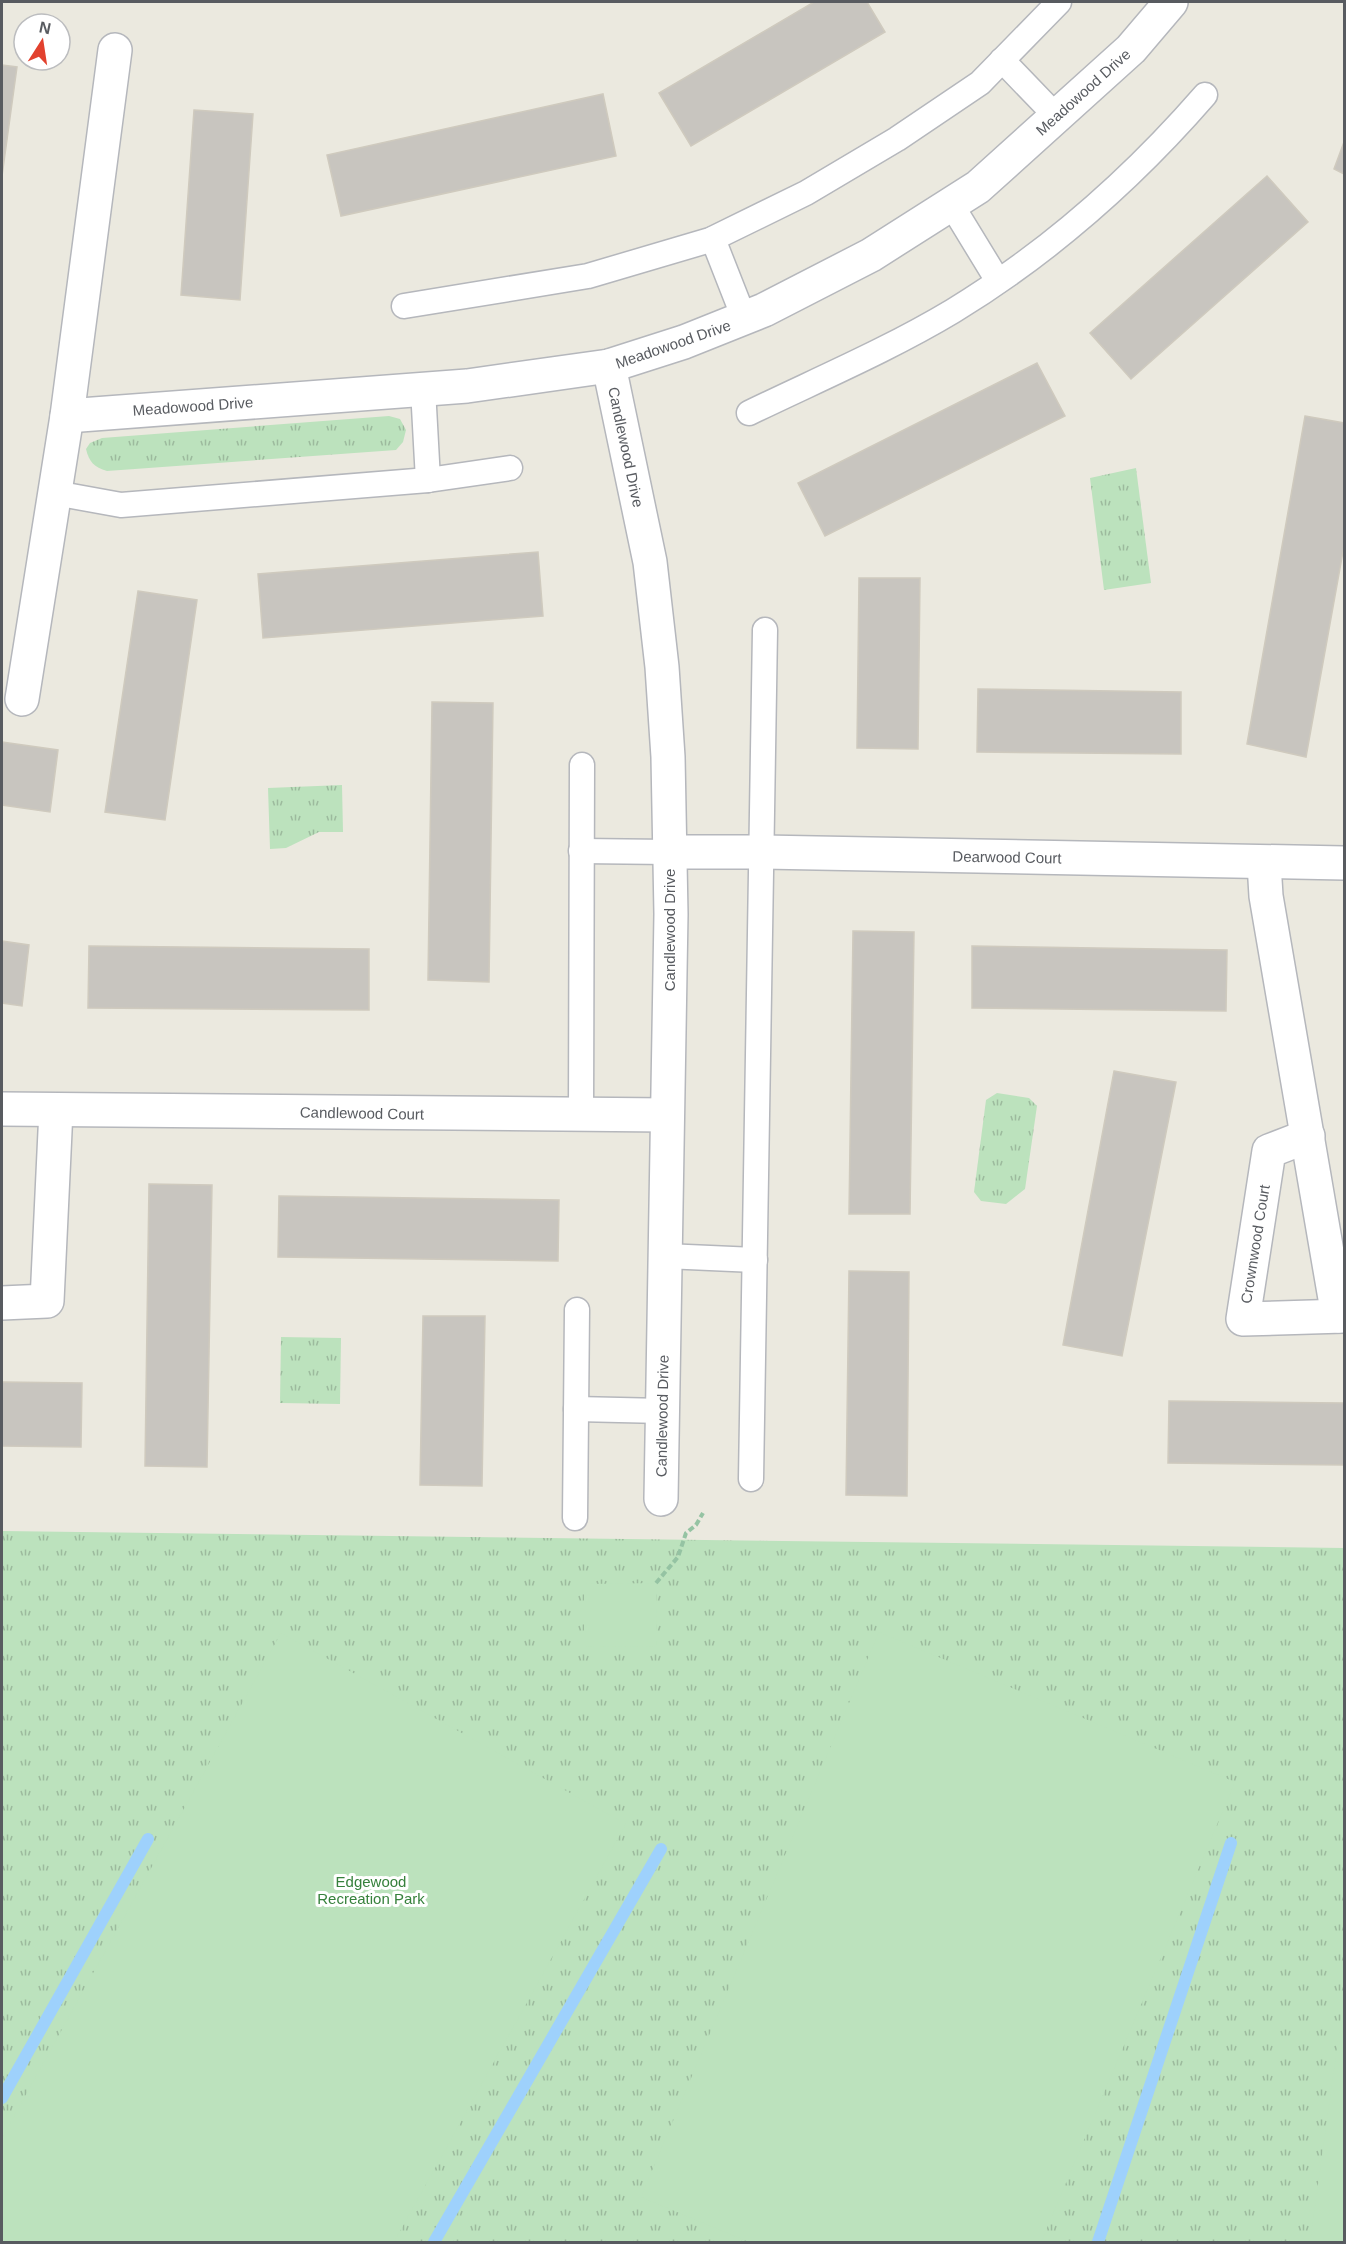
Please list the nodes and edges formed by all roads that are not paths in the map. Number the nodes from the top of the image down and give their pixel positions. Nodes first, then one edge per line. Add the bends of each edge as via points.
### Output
1 (1059, 2) edge
2 (1171, 2) edge
3 (115, 50) dead end
4 (1002, 60) junction
5 (1205, 95) dead end
6 (1056, 116) junction
7 (951, 204) junction
8 (713, 239) junction
9 (998, 281) junction
10 (404, 306) dead end
11 (744, 318) junction
12 (609, 366) junction
13 (423, 389) junction
14 (749, 413) dead end
15 (67, 416) junction
16 (510, 468) dead end
17 (428, 480) junction
18 (55, 493) junction
19 (765, 630) dead end
20 (22, 699) dead end
21 (582, 765) dead end
22 (581, 851) junction
23 (669, 852) junction
24 (763, 852) junction
25 (1264, 862) junction
26 (1344, 863) edge
27 (2, 1109) edge
28 (56, 1110) junction
29 (581, 1115) junction
30 (667, 1115) junction
31 (1308, 1136) junction
32 (665, 1256) junction
33 (755, 1260) junction
34 (2, 1303) edge
35 (577, 1310) dead end
36 (1341, 1316) edge
37 (576, 1409) junction
38 (663, 1411) junction
39 (752, 1479) dead end
40 (661, 1499) dead end
41 (575, 1518) dead end

1 - 4 lane
2 - 6 street, Meadowood Drive via 1131,49
3 - 15 street
4 - 6 lane
4 - 8 lane via 980,83 897,139 806,193
5 - 9 lane via 1123,182 1065,232
6 - 7 street, Meadowood Drive via 978,187
7 - 9 lane
7 - 11 street, Meadowood Drive via 871,255
8 - 10 lane via 588,276
8 - 11 lane
9 - 14 lane via 890,345
11 - 12 street, Meadowood Drive
12 - 13 street, Meadowood Drive
12 - 23 street, Candlewood Drive via 650,562 668,757
13 - 15 street, Meadowood Drive
13 - 17 lane
15 - 18 street
16 - 17 lane
17 - 18 lane via 121,505
18 - 20 street
19 - 24 lane
21 - 22 lane
22 - 23 lane
22 - 29 lane
23 - 24 street, Dearwood Court
23 - 30 street, Candlewood Drive
24 - 25 street, Dearwood Court
24 - 33 lane
25 - 26 street, Dearwood Court
25 - 31 street, Crownwood Court via 1266,896
27 - 28 street, Candlewood Court
28 - 29 street, Candlewood Court
28 - 34 street via 47,1301
29 - 30 street, Candlewood Court
30 - 32 street, Candlewood Drive
31 - 36 street, Crownwood Court
31 - 36 street, Crownwood Court via 1269,1151 1243,1319
32 - 33 lane
32 - 38 street, Candlewood Drive
33 - 39 lane
35 - 37 lane
37 - 38 lane
37 - 41 lane
38 - 40 street, Candlewood Drive

